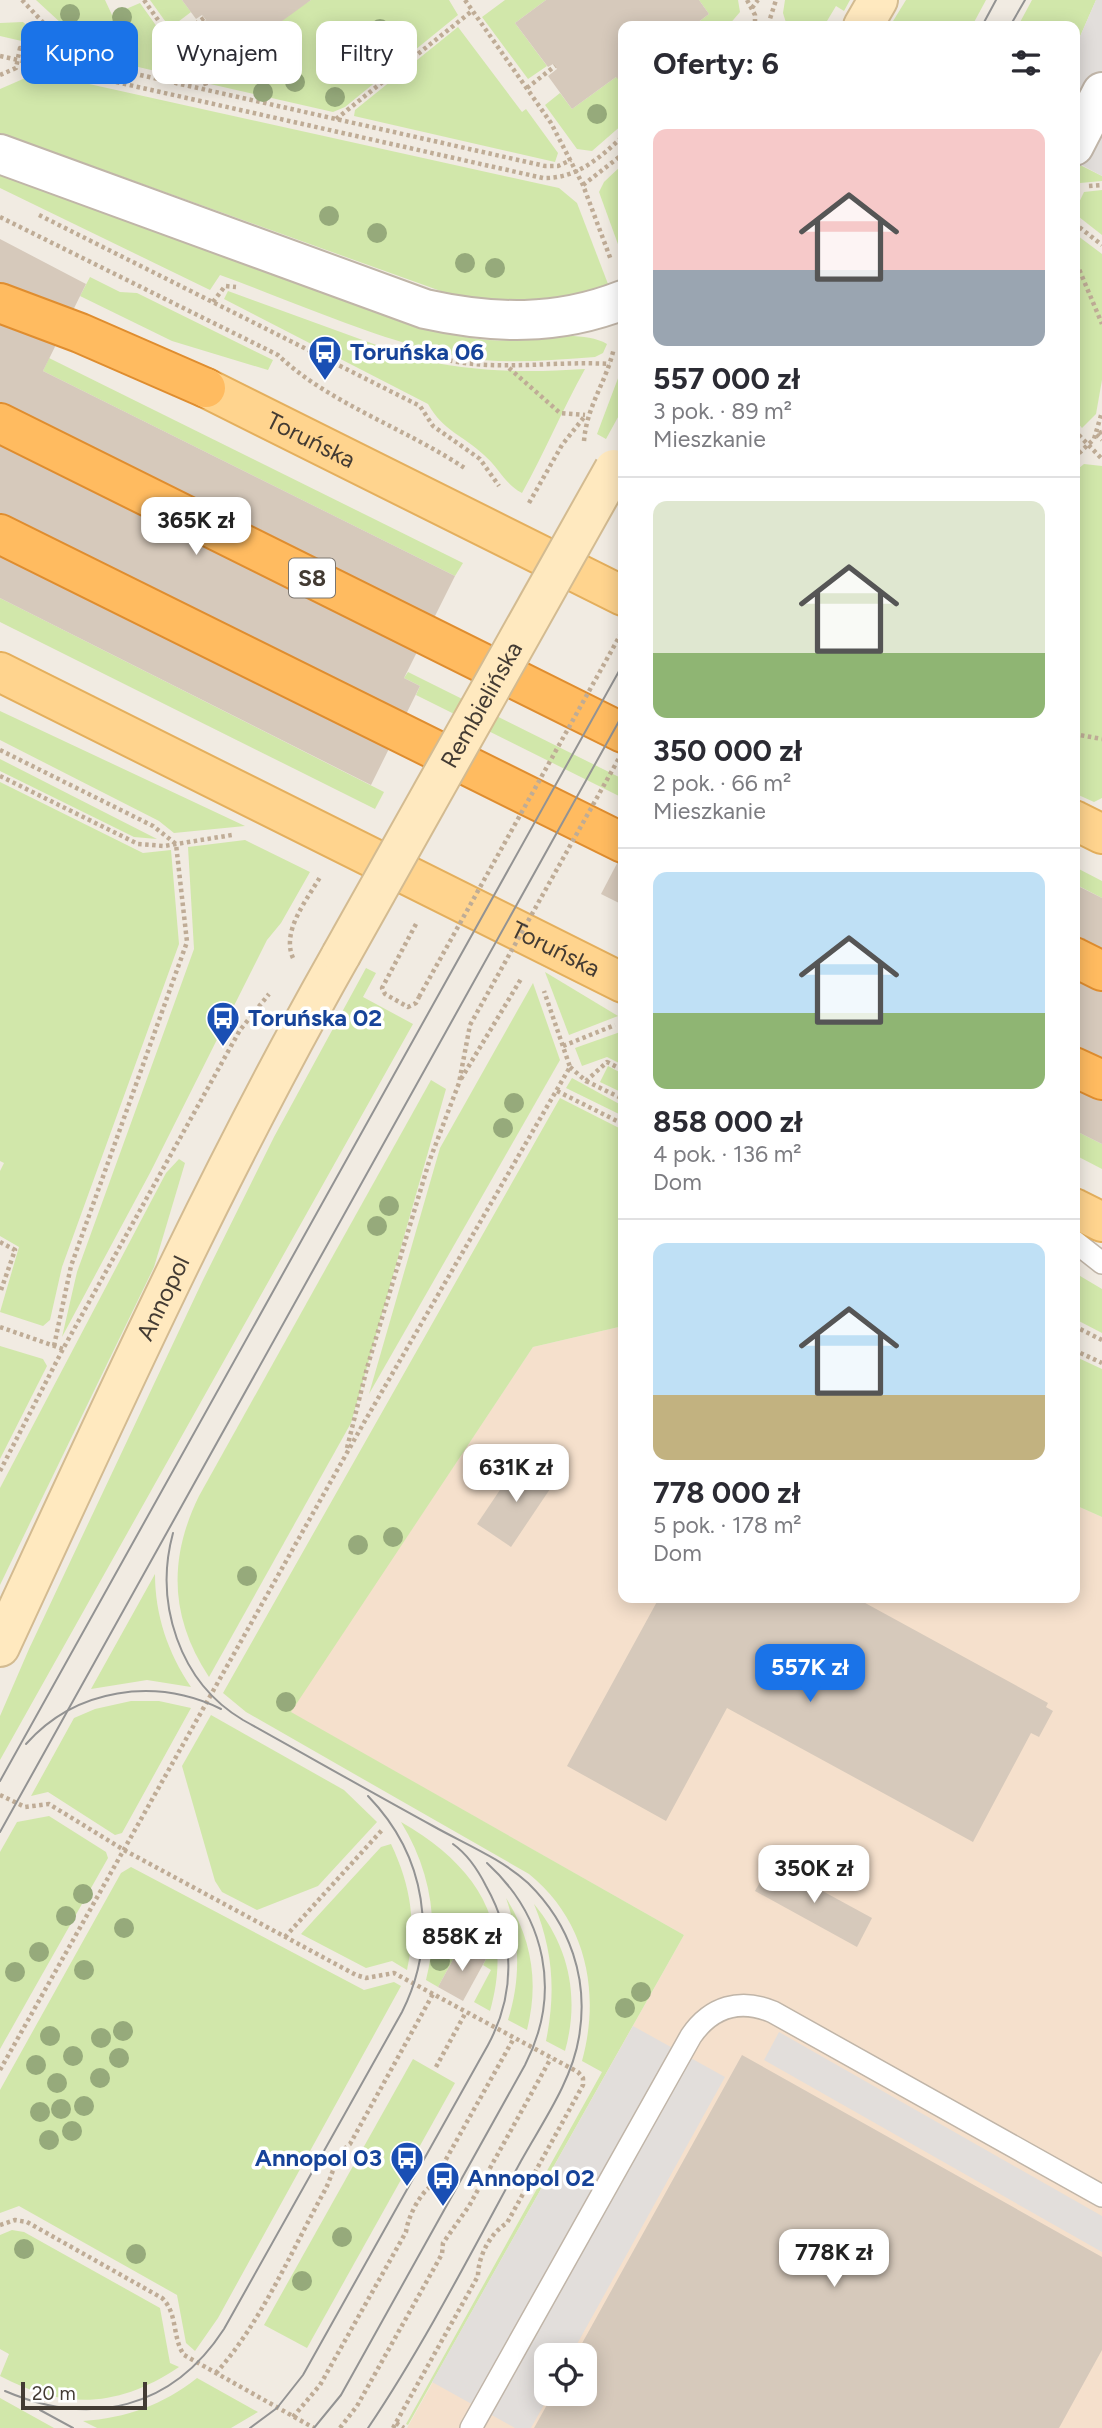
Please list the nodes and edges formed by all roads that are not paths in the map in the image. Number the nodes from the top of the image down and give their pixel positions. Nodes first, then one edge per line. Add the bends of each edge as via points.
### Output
1 (878, 0) edge
2 (866, 21) edge
3 (1102, 92) edge
4 (1080, 134) edge
5 (0, 153) edge
6 (0, 284) edge
7 (618, 302) edge
8 (0, 303) edge
9 (206, 388) junction
10 (0, 423) edge
11 (618, 461) edge
12 (0, 534) edge
13 (618, 594) edge
14 (0, 672) edge
15 (618, 731) edge
16 (1080, 818) edge
17 (1102, 820) edge
18 (1080, 821) edge
19 (1102, 834) edge
20 (618, 841) edge
21 (341, 955) joint
22 (1080, 960) edge
23 (1102, 971) edge
24 (618, 981) edge
25 (1080, 1070) edge
26 (1102, 1080) edge
27 (1080, 1211) edge
28 (1102, 1222) edge
29 (1080, 1246) edge
30 (1102, 1264) edge
31 (0, 1647) edge
32 (1102, 2196) edge
33 (471, 2428) edge

1 - 2 street
3 - 4 street
5 - 7 street via 435,311 480,320 534,322
6 - 9 street, Toruńska
8 - 9 highway
9 - 13 main road, Toruńska
10 - 15 highway, S8
11 - 21 street, Rembielińska, bridge
12 - 20 highway
14 - 24 main road, Toruńska
16 - 17 lane
18 - 19 main road
21 - 31 street, Annopol via 174,1276
22 - 23 highway
25 - 26 highway
27 - 28 main road
29 - 30 lane
32 - 33 lane via 773,2012 747,2005 720,2009 691,2036

